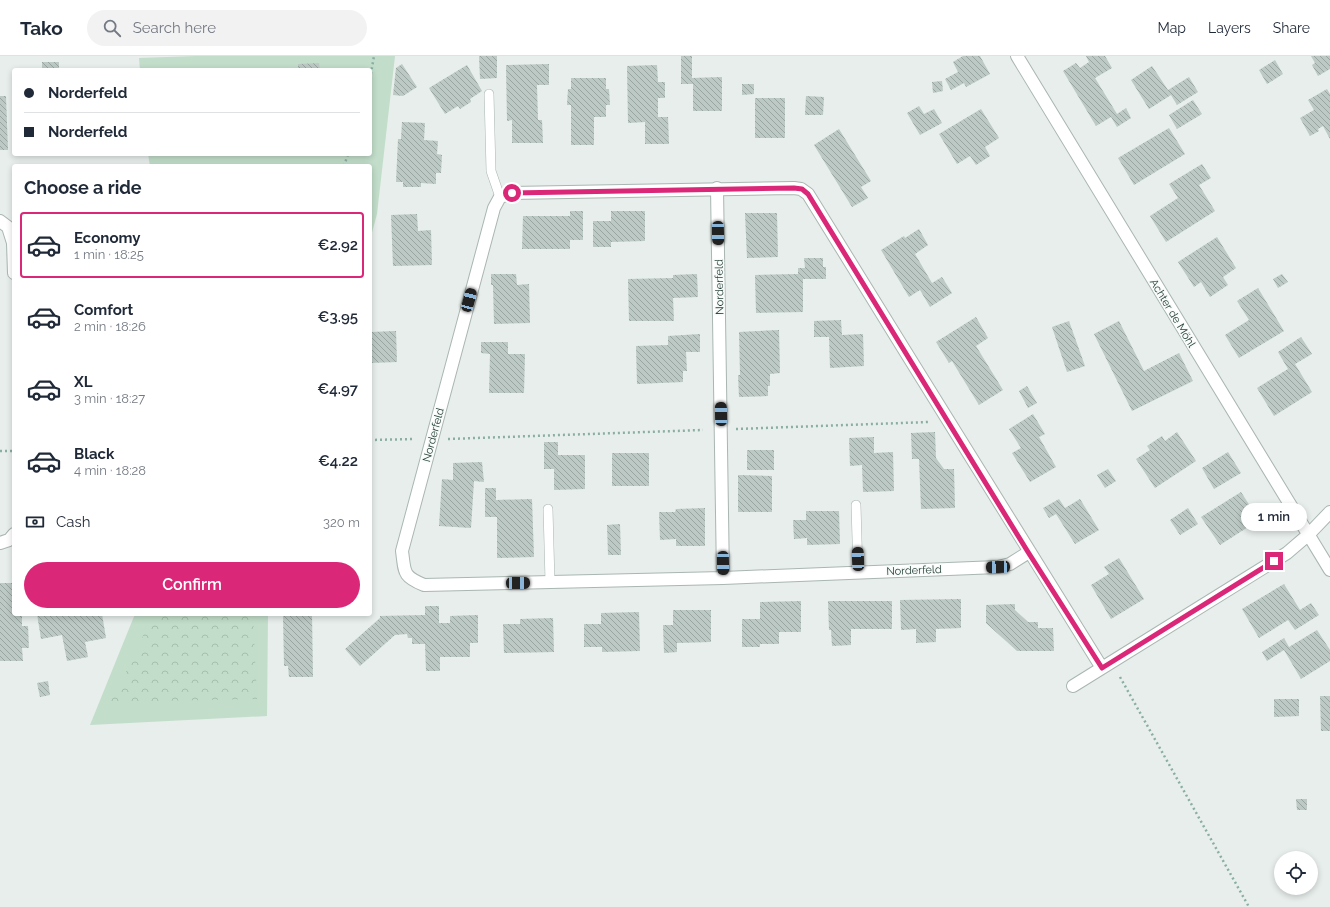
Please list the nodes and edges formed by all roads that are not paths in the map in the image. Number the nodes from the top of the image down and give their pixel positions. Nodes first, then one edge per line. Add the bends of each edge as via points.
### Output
1 (1017, 56) edge
2 (489, 94) dead end
3 (717, 188) junction
4 (500, 197) junction
5 (0, 221) edge
6 (12, 240) edge
7 (856, 505) dead end
8 (548, 509) dead end
9 (1330, 512) edge
10 (1308, 535) junction
11 (12, 536) edge
12 (0, 543) edge
13 (1028, 552) junction
14 (1330, 570) edge
15 (858, 572) junction
16 (723, 578) junction
17 (550, 582) junction
18 (1102, 668) junction
19 (1073, 686) dead end

1 - 10 street, Achter de Möhl
2 - 4 lane via 491,171
3 - 4 street via 512,193
3 - 13 street via 794,188 802,189 808,194
3 - 16 street, Norderfeld
4 - 17 street, Norderfeld via 494,208 402,551 405,574 424,585
5 - 6 street via 8,227
7 - 15 lane
8 - 17 lane
9 - 10 street
10 - 14 street, Achter de Möhl
10 - 18 street via 1287,553
11 - 12 street
13 - 15 street, Norderfeld via 1010,564 998,567
13 - 18 street
15 - 16 street, Norderfeld
16 - 17 street, Norderfeld
18 - 19 street

